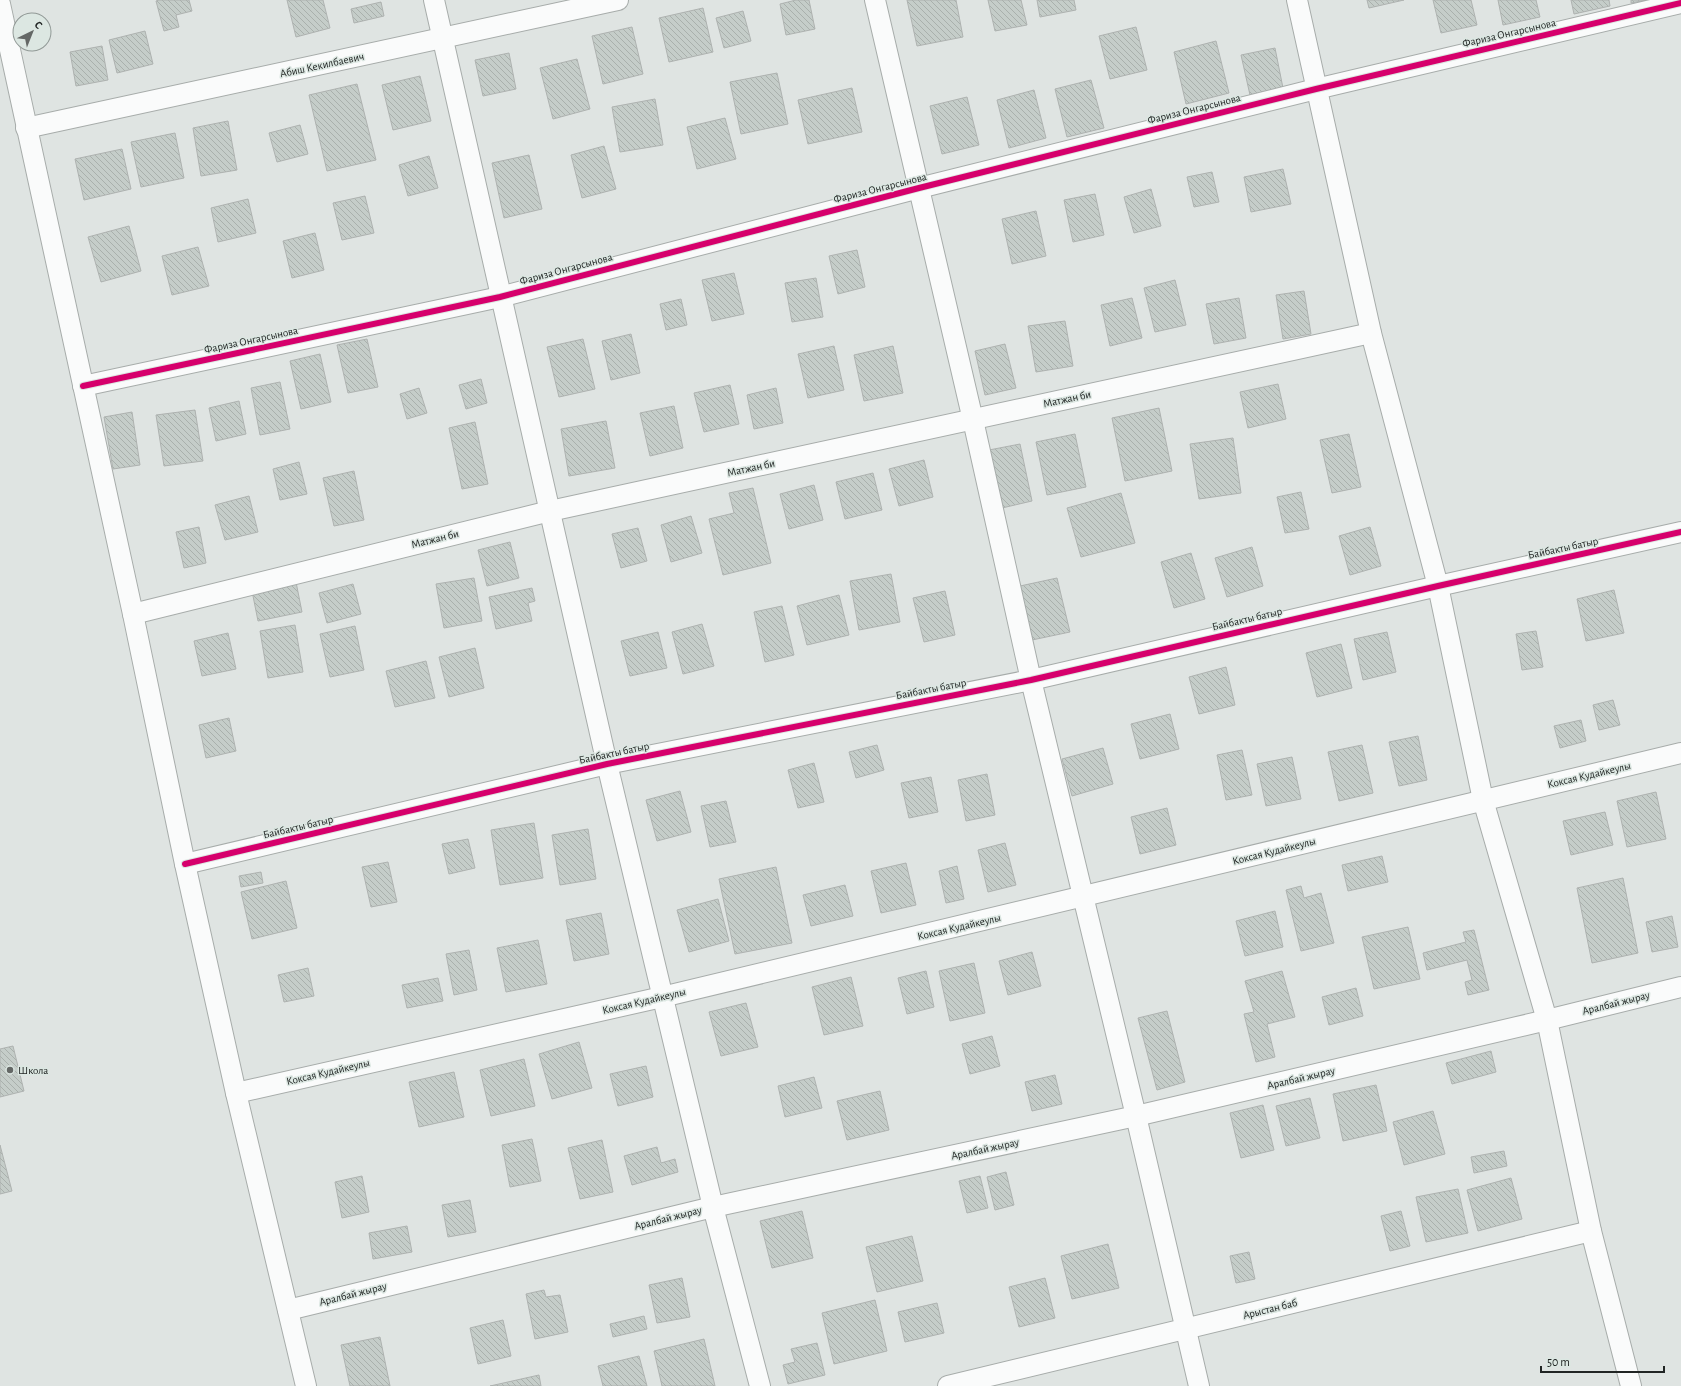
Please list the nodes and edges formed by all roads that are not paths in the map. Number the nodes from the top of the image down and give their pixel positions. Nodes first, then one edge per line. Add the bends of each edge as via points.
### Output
1 (434, 0) edge
2 (618, 0) edge
3 (875, 0) edge
4 (1297, 0) edge
5 (1681, 3) edge
6 (0, 4) edge
7 (443, 39) junction
8 (1316, 89) junction
9 (26, 128) junction
10 (919, 188) junction
11 (500, 297) junction
12 (1371, 333) junction
13 (83, 386) junction
14 (973, 420) junction
15 (550, 511) junction
16 (1681, 532) edge
17 (1438, 586) junction
18 (134, 614) junction
19 (1031, 680) junction
20 (1681, 752) edge
21 (607, 764) junction
22 (1482, 800) junction
23 (185, 864) junction
24 (1084, 897) junction
25 (1681, 987) edge
26 (662, 997) junction
27 (1547, 1020) junction
28 (236, 1093) junction
29 (1136, 1116) junction
30 (713, 1207) junction
31 (1591, 1231) junction
32 (288, 1310) junction
33 (1186, 1329) junction
34 (306, 1386) edge
35 (760, 1386) edge
36 (948, 1386) edge
37 (1199, 1386) edge
38 (1631, 1386) edge

1 - 7 street
2 - 7 street, Абиш Кекилбаевич
3 - 10 street
4 - 8 street
5 - 8 street, Фариза Онгарсынова
6 - 9 street
7 - 9 street, Абиш Кекилбаевич
7 - 11 street
8 - 10 street, Фариза Онгарсынова
8 - 12 street
9 - 13 street
10 - 11 street, Фариза Онгарсынова
10 - 14 street
11 - 13 street, Фариза Онгарсынова
11 - 15 street
12 - 14 street, Матжан би
12 - 17 street
13 - 18 street
14 - 15 street, Матжан би
14 - 19 street
15 - 18 street, Матжан би
15 - 21 street
16 - 17 street, Байбакты батыр
17 - 19 street, Байбакты батыр
17 - 22 street
18 - 23 street
19 - 21 street, Байбакты батыр
19 - 24 street
20 - 22 street, Коксая Кудайкеулы
21 - 23 street, Байбакты батыр
21 - 26 street
22 - 24 street, Коксая Кудайкеулы
22 - 27 street
23 - 28 street
24 - 26 street, Коксая Кудайкеулы
24 - 29 street
25 - 27 street, Аралбай жырау
26 - 28 street, Коксая Кудайкеулы
26 - 30 street
27 - 29 street, Аралбай жырау
27 - 31 street
28 - 32 street
29 - 30 street, Аралбай жырау
29 - 33 street
30 - 32 street, Аралбай жырау
30 - 35 street
31 - 33 street, Арыстан баб
31 - 38 street
32 - 34 street
33 - 36 street, Арыстан баб
33 - 37 street

